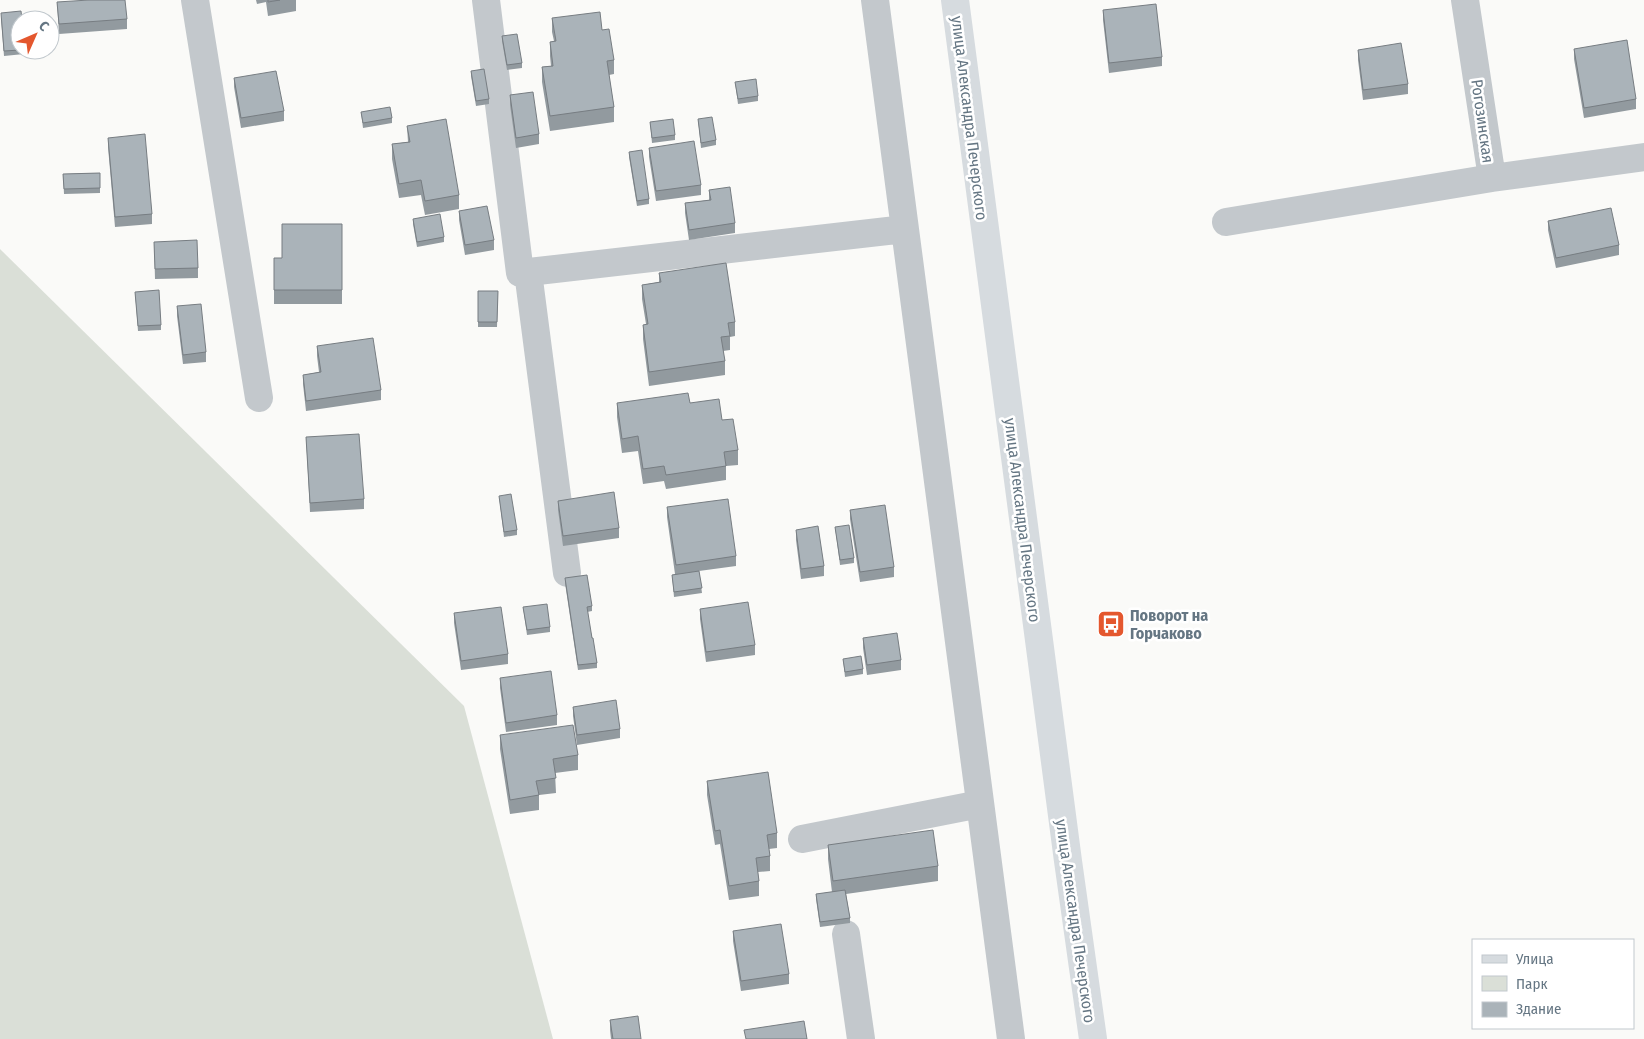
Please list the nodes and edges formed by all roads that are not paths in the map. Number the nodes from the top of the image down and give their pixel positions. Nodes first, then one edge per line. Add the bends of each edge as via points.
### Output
1 (195, 0) edge
2 (486, 0) edge
3 (875, 0) edge
4 (955, 0) edge
5 (1465, 0) edge
6 (1644, 157) edge
7 (1492, 178) junction
8 (1226, 222) dead end
9 (905, 229) junction
10 (528, 272) junction
11 (259, 398) dead end
12 (567, 573) dead end
13 (980, 804) junction
14 (802, 839) dead end
15 (846, 934) dead end
16 (861, 1039) edge
17 (1011, 1039) edge
18 (1093, 1039) edge

1 - 11 street
2 - 10 street via 520,273
3 - 9 street
4 - 18 main road, улица Александра Печерского
5 - 7 street, Рогозинская
6 - 7 street, Рогозинская
7 - 8 street
9 - 10 street
9 - 13 street
10 - 12 street
13 - 14 street
13 - 17 street
15 - 16 street

